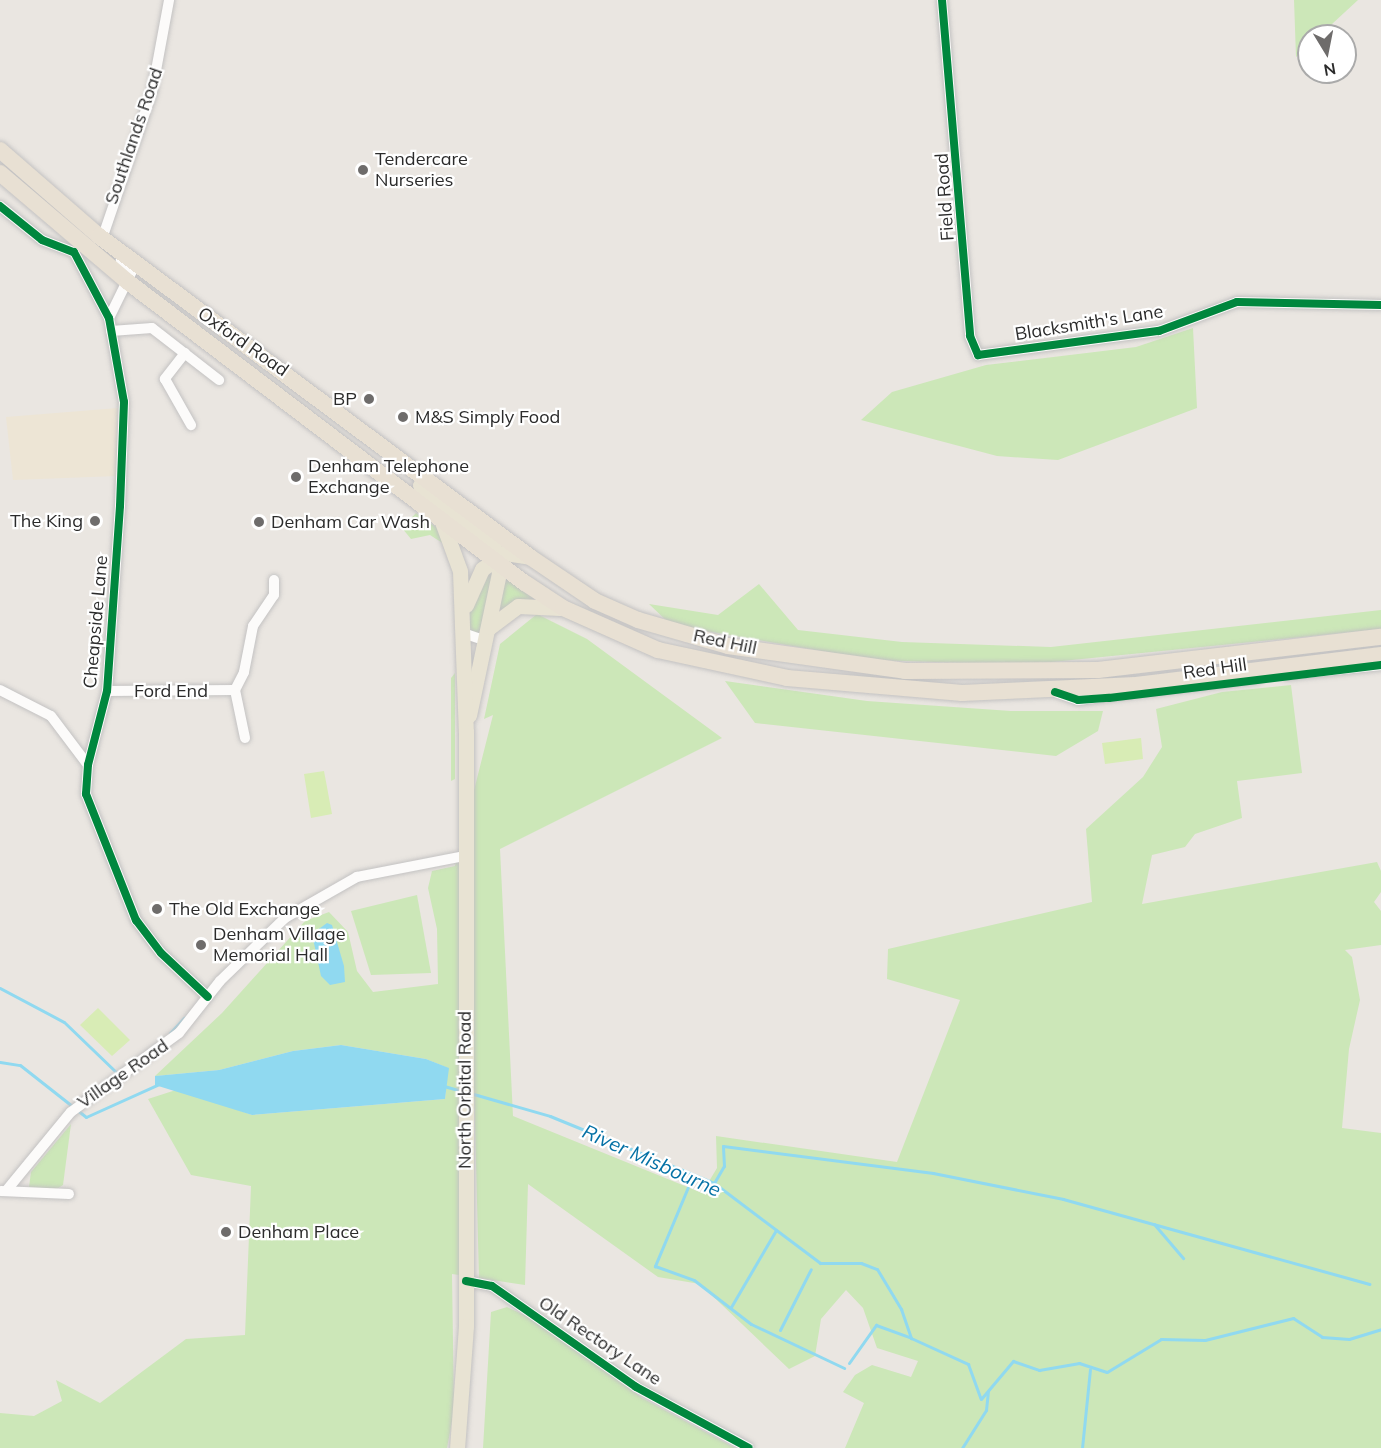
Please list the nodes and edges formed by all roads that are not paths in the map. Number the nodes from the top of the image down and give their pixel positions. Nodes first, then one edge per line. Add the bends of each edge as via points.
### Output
1 (169, 0) edge
2 (942, 0) edge
3 (0, 150) edge
4 (0, 173) edge
5 (0, 206) edge
6 (99, 236) junction
7 (128, 282) junction
8 (1381, 305) edge
9 (109, 318) junction
10 (111, 331) junction
11 (185, 353) junction
12 (978, 355) joint
13 (269, 361) junction
14 (219, 380) dead end
15 (191, 425) dead end
16 (441, 519) junction
17 (491, 527) joint
18 (530, 557) junction
19 (496, 560) junction
20 (274, 580) dead end
21 (563, 608) junction
22 (463, 628) junction
23 (488, 634) junction
24 (1381, 637) edge
25 (1381, 655) edge
26 (480, 664) junction
27 (1381, 665) edge
28 (461, 669) junction
29 (0, 690) edge
30 (235, 690) junction
31 (107, 691) junction
32 (1055, 692) junction
33 (466, 732) junction
34 (245, 738) dead end
35 (88, 765) junction
36 (464, 856) junction
37 (208, 997) junction
38 (3, 1191) edge
39 (69, 1194) dead end
40 (466, 1281) junction
41 (457, 1448) edge
42 (749, 1448) edge

1 - 6 street, Southlands Road via 152,92
2 - 12 street, Field Road via 970,336
3 - 6 highway, Oxford Road
4 - 7 highway, Oxford Road
5 - 9 street, Cheapside Lane via 42,240 74,252
6 - 7 street via 132,271
6 - 13 highway, Oxford Road
7 - 9 street
7 - 16 highway, Oxford Road
8 - 12 street, Blacksmith's Lane via 1237,302 1159,330
9 - 10 street, Cheapside Lane
10 - 11 street via 152,328
10 - 31 street, Cheapside Lane via 124,402
11 - 14 street
11 - 15 street via 165,379
13 - 17 highway, Oxford Road
13 - 19 main road via 339,424 493,542
16 - 19 highway, Oxford Road
16 - 22 main road, North Orbital Road
17 - 18 highway, Red Hill
18 - 19 main road via 505,553
18 - 24 highway, Red Hill via 595,601 638,620 728,645 905,671 1098,670
19 - 21 highway, Red Hill
19 - 22 main road via 478,574
19 - 23 main road, North Orbital Road via 500,573
20 - 30 street, Ford End via 274,595 253,626
21 - 23 main road via 526,604 510,608
21 - 32 highway, Red Hill via 658,650 776,676 889,690
22 - 23 street
22 - 28 main road, North Orbital Road
23 - 26 main road, North Orbital Road
25 - 32 highway, Red Hill
26 - 28 street
26 - 33 main road, North Orbital Road
27 - 32 street, Red Hill via 1099,699 1067,699
28 - 33 main road, North Orbital Road
29 - 35 street via 51,716
30 - 31 street, Ford End
30 - 34 street, Ford End
31 - 35 street, Cheapside Lane
33 - 36 main road, North Orbital Road
35 - 37 street, Cheapside Lane via 88,803 136,920 161,953
36 - 37 street, Village Road via 407,864 330,889 261,939
36 - 40 main road, North Orbital Road
37 - 38 street, Village Road via 179,1033 127,1076 75,1108
38 - 39 street, Village Road
40 - 41 main road, North Orbital Road via 465,1378
40 - 42 street, Old Rectory Lane via 501,1292 636,1387

